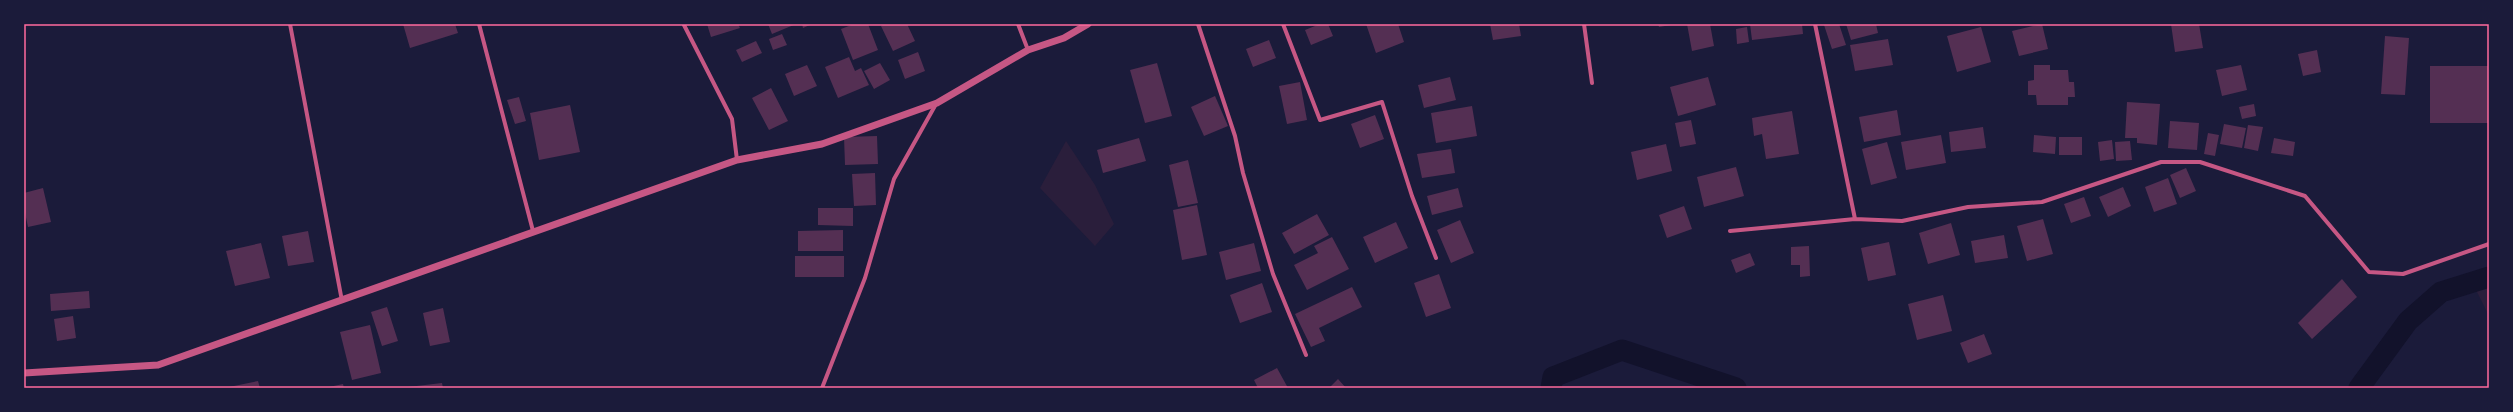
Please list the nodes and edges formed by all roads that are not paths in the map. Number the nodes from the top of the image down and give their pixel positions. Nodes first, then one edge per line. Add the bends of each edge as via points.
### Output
1 (290, 24) edge
2 (479, 24) edge
3 (1018, 24) edge
4 (1088, 24) edge
5 (1198, 24) edge
6 (1283, 24) edge
7 (1584, 24) edge
8 (1815, 24) edge
9 (684, 25) dead end
10 (1028, 50) junction
11 (1592, 83) dead end
12 (937, 102) junction
13 (737, 160) junction
14 (1855, 219) junction
15 (533, 231) junction
16 (1730, 231) dead end
17 (2489, 244) edge
18 (1436, 258) dead end
19 (342, 302) junction
20 (1306, 355) dead end
21 (24, 373) edge
22 (822, 388) edge

1 - 19 street
2 - 15 street
3 - 10 street
4 - 10 street via 1064,38
5 - 20 street via 1235,136 1243,173 1273,274
6 - 18 street via 1320,120 1382,102 1412,196
7 - 11 street
8 - 14 street
9 - 13 street via 732,119
10 - 12 street
12 - 13 street via 822,144
12 - 22 street via 894,179 865,278
13 - 15 street
14 - 16 street
14 - 17 street via 1902,220 1968,208 2042,202 2160,162 2200,162 2304,196 2369,272 2403,274
15 - 19 street
19 - 21 street via 158,365

